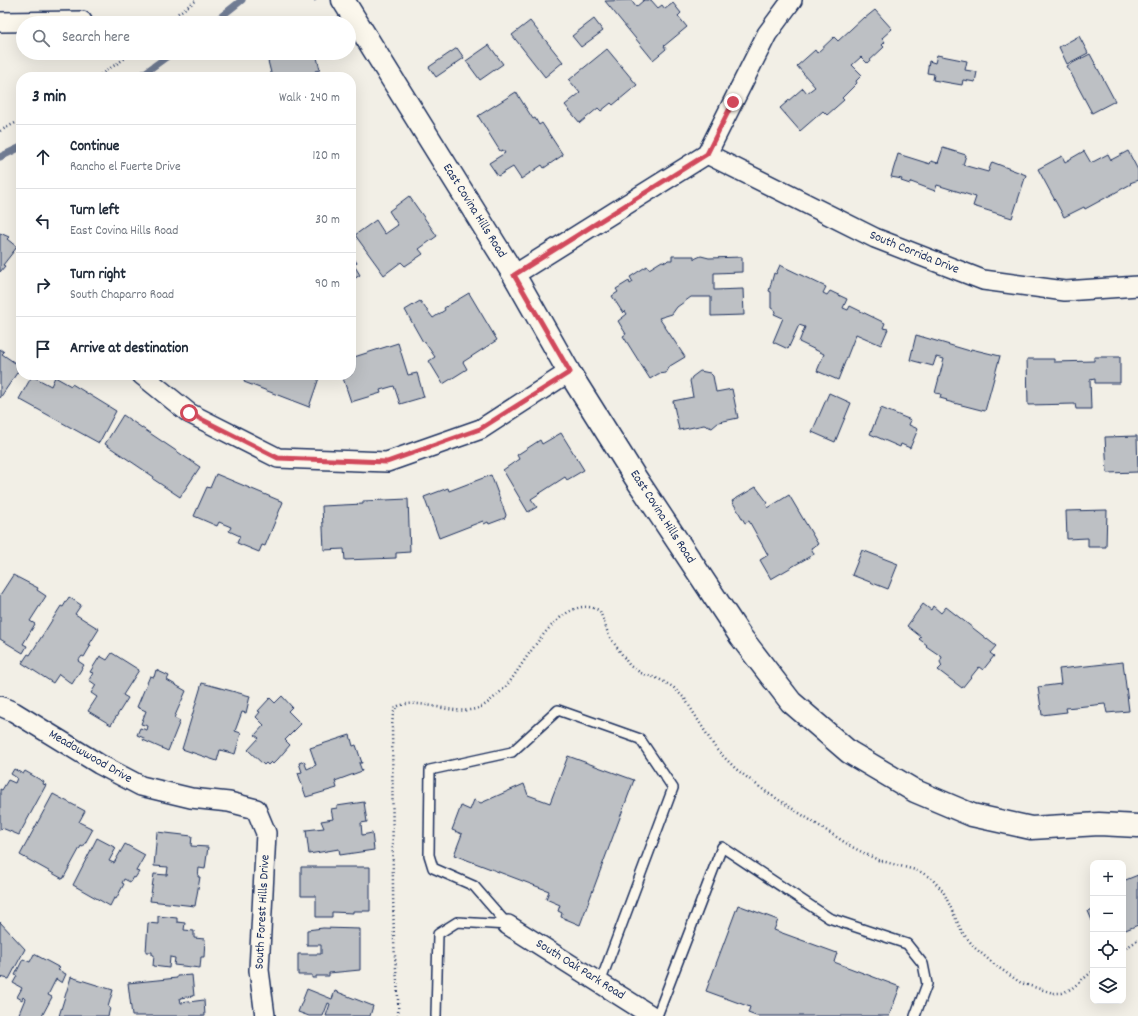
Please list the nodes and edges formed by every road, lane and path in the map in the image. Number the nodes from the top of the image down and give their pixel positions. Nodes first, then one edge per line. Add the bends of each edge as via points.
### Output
1 (198, 0) edge
2 (343, 0) edge
3 (792, 0) edge
4 (176, 16) edge
5 (353, 16) edge
6 (356, 21) edge
7 (0, 22) edge
8 (16, 22) edge
9 (122, 60) edge
10 (104, 72) edge
11 (16, 123) edge
12 (0, 131) edge
13 (707, 154) junction
14 (514, 275) junction
15 (1138, 286) edge
16 (570, 372) junction
17 (148, 380) edge
18 (0, 706) edge
19 (256, 809) joint
20 (1138, 826) edge
21 (508, 925) junction
22 (1138, 940) edge
23 (1126, 948) edge
24 (600, 983) junction
25 (265, 1016) edge
26 (436, 1016) edge
27 (652, 1016) edge
28 (657, 1016) edge
29 (915, 1016) edge

1 - 4 path
2 - 5 street, East Covina Hills Road
3 - 13 street via 767,34
6 - 14 street, East Covina Hills Road
7 - 8 street
9 - 10 path
11 - 12 path
13 - 14 street
13 - 15 street, South Corrida Drive via 875,238 983,280 1065,291
14 - 16 street, East Covina Hills Road
16 - 17 street via 480,429 387,462 278,458 189,413
16 - 20 street, East Covina Hills Road via 635,477 741,636 791,702 849,752 915,791 972,815 1030,828 1099,824
18 - 19 street, Meadowwood Drive via 141,786
19 - 25 street, South Forest Hills Drive via 266,833 259,970
21 - 24 street, South Oak Park Road
21 - 24 lane via 474,886 433,868 429,855 430,770 512,752 558,710 640,739 673,788
21 - 26 lane via 457,922 438,934
22 - 23 path
24 - 27 street, South Oak Park Road
28 - 29 lane via 722,847 829,918 907,944 922,964 927,984

